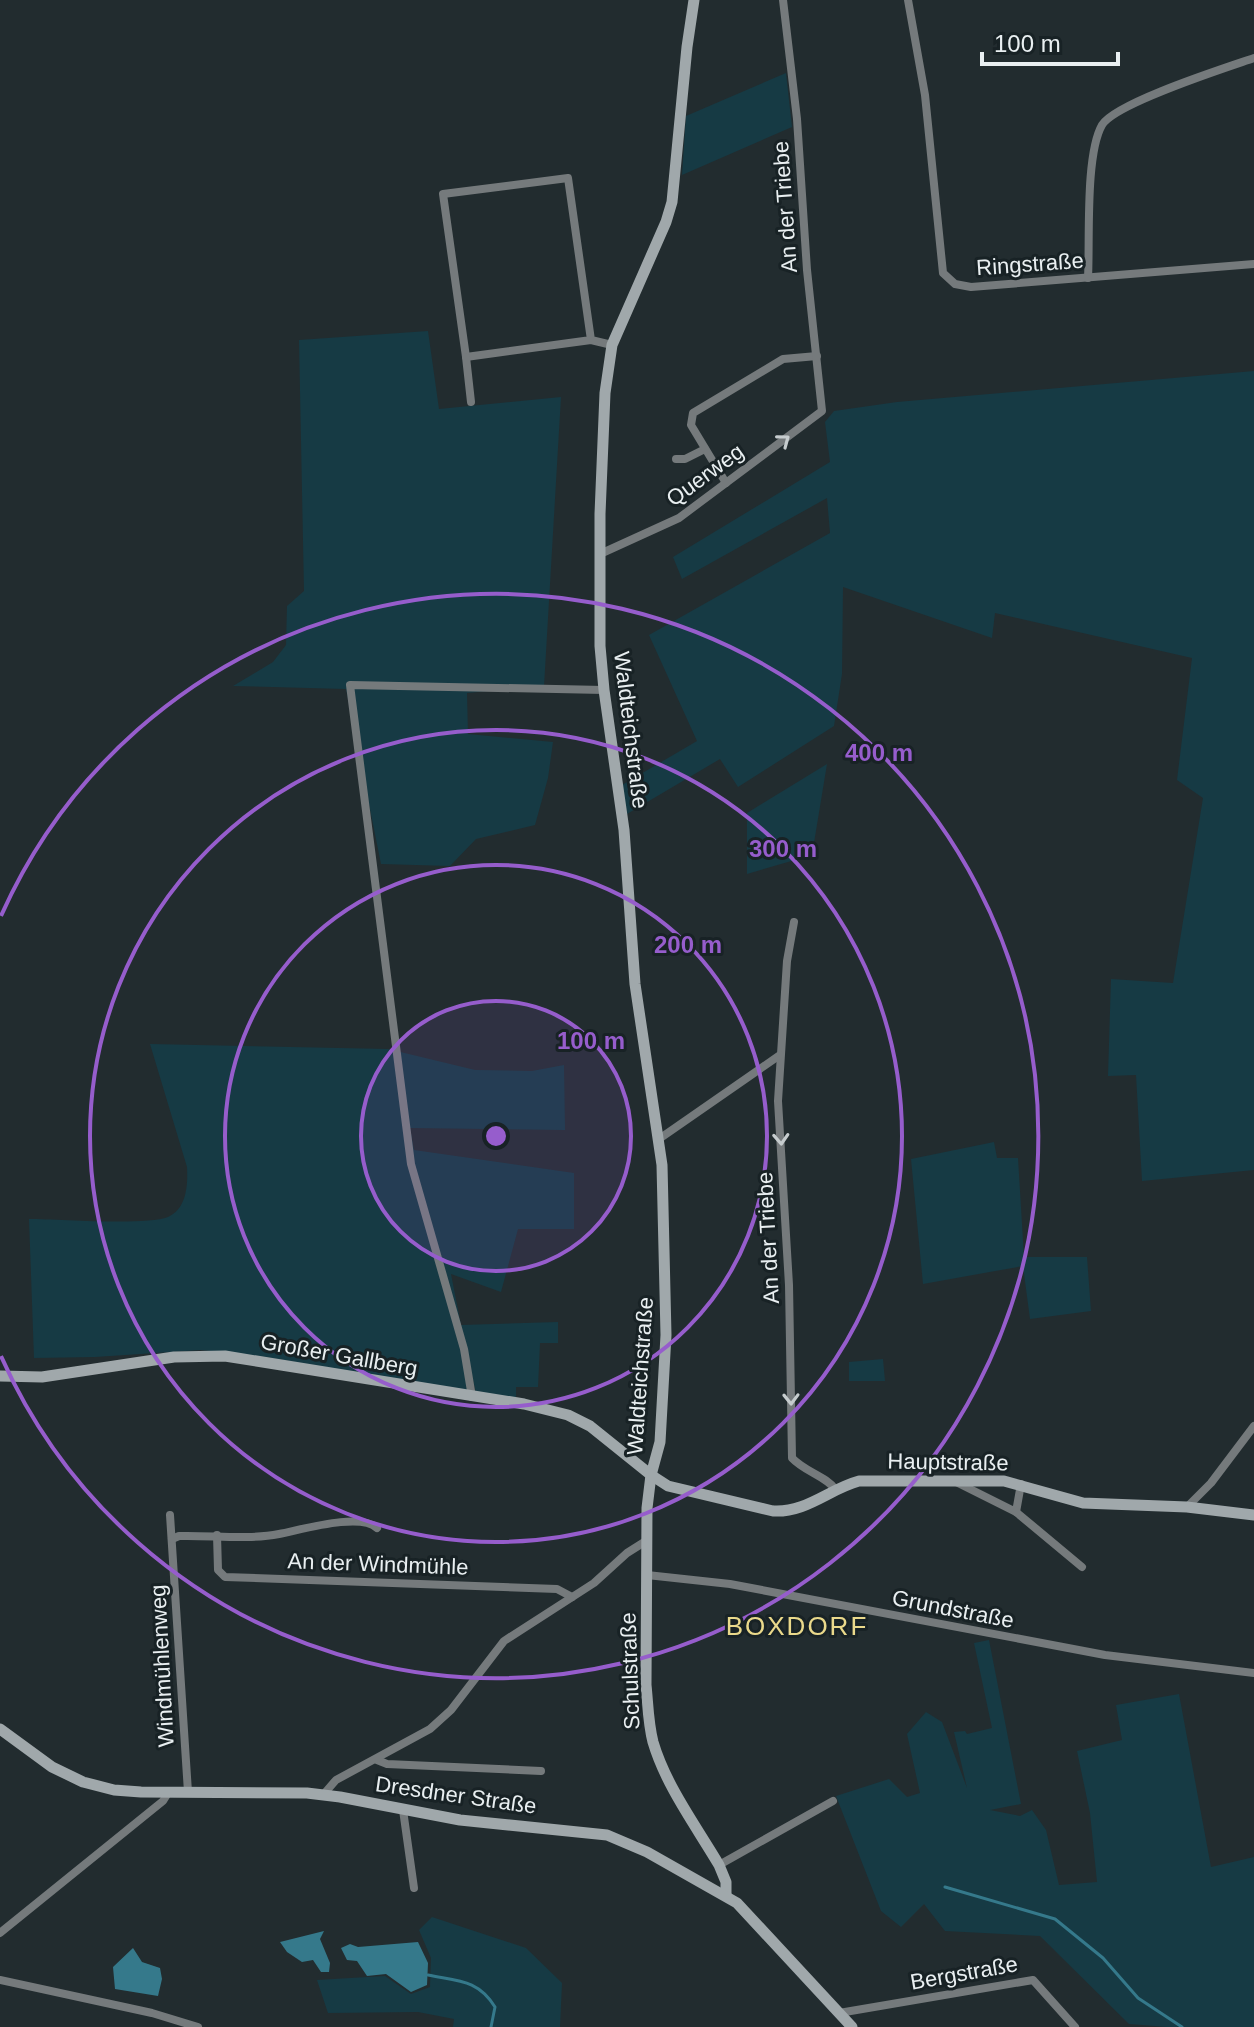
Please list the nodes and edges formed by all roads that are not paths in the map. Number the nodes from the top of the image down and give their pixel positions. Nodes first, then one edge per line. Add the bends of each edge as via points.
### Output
1 (694, 0) edge
2 (783, 0) edge
3 (908, 0) edge
4 (1254, 58) edge
5 (1254, 264) edge
6 (1088, 278) junction
7 (591, 340) junction
8 (612, 345) junction
9 (817, 356) junction
10 (466, 357) junction
11 (471, 402) dead end
12 (822, 411) joint
13 (705, 449) junction
14 (676, 459) dead end
15 (726, 483) junction
16 (600, 554) junction
17 (604, 690) junction
18 (794, 922) dead end
19 (780, 1058) junction
20 (659, 1139) junction
21 (0, 1376) edge
22 (472, 1397) junction
23 (1254, 1426) edge
24 (651, 1475) junction
25 (952, 1480) junction
26 (1021, 1484) junction
27 (836, 1490) junction
28 (1187, 1507) junction
29 (1016, 1512) junction
30 (170, 1515) dead end
31 (1254, 1515) edge
32 (377, 1528) dead end
33 (217, 1535) junction
34 (172, 1539) junction
35 (646, 1541) junction
36 (1082, 1567) dead end
37 (647, 1575) junction
38 (572, 1597) junction
39 (1254, 1673) edge
40 (0, 1729) edge
41 (377, 1760) junction
42 (541, 1771) dead end
43 (188, 1792) junction
44 (168, 1793) junction
45 (323, 1795) junction
46 (833, 1801) dead end
47 (403, 1810) junction
48 (719, 1865) junction
49 (414, 1888) dead end
50 (726, 1895) junction
51 (0, 1933) edge
52 (0, 1980) edge
53 (839, 2013) junction
54 (198, 2027) edge
55 (852, 2027) edge
56 (1075, 2027) edge

1 - 8 street, Waldteichstraße via 672,202
2 - 9 street, An der Triebe
3 - 6 street, Ringstraße via 925,95 943,273 955,284 971,287
4 - 6 street via 1166,89 1104,122 1093,149
5 - 6 street, Ringstraße
7 - 8 street
7 - 10 street
7 - 10 street via 568,178 443,194
8 - 16 street, Waldteichstraße via 605,393
9 - 12 street, An der Triebe
9 - 13 street via 783,359 693,413 691,425
10 - 11 street
15 -> 12 street, Querweg
13 - 14 street
13 - 15 street
15 - 16 street, Querweg via 679,518
16 - 17 street, Waldteichstraße
17 - 20 street, Waldteichstraße via 624,830 635,984
17 - 22 street via 350,685 411,1164 464,1349
18 - 19 street, An der Triebe
19 - 20 street
19 -> 27 street, An der Triebe via 792,1458
20 - 24 street, Waldteichstraße via 666,1335 660,1442
21 - 22 street, Großer Gallberg via 42,1377 174,1357 225,1356
22 - 24 street, Großer Gallberg via 568,1415 603,1434
23 - 28 street
24 - 27 street, Hauptstraße via 668,1486 773,1511 803,1507
24 - 35 street, Schulstraße
25 - 26 street, Hauptstraße
25 - 27 street, Hauptstraße via 859,1481
25 - 29 street
26 - 28 street, Hauptstraße via 1083,1503
26 - 29 street
28 - 31 street, Hauptstraße
29 - 36 street
30 - 34 street, Windmühlenweg
32 - 33 street via 366,1522 332,1523 275,1535
33 - 34 street
33 - 38 street, An der Windmühle via 218,1570 225,1577 557,1589
34 - 43 street, Windmühlenweg
35 - 37 street, Schulstraße
35 - 38 street
37 - 39 street, Grundstraße via 730,1584 1105,1655
37 - 48 street, Schulstraße via 646,1685 652,1739
38 - 41 street via 504,1641 430,1729
40 - 44 street, Dresdner Straße via 52,1767 83,1782
41 - 42 street
41 - 45 street via 336,1780
43 - 44 street, Dresdner Straße
43 - 45 street, Dresdner Straße
44 - 51 street
45 - 47 street, Dresdner Straße
46 - 48 street
47 - 49 street
47 - 50 street, Dresdner Straße via 607,1835
48 - 50 street, Schulstraße
50 - 53 street, Dresdner Straße
52 - 54 street
53 - 55 street, Dresdner Straße
53 - 56 street, Bergstraße via 1033,1980

